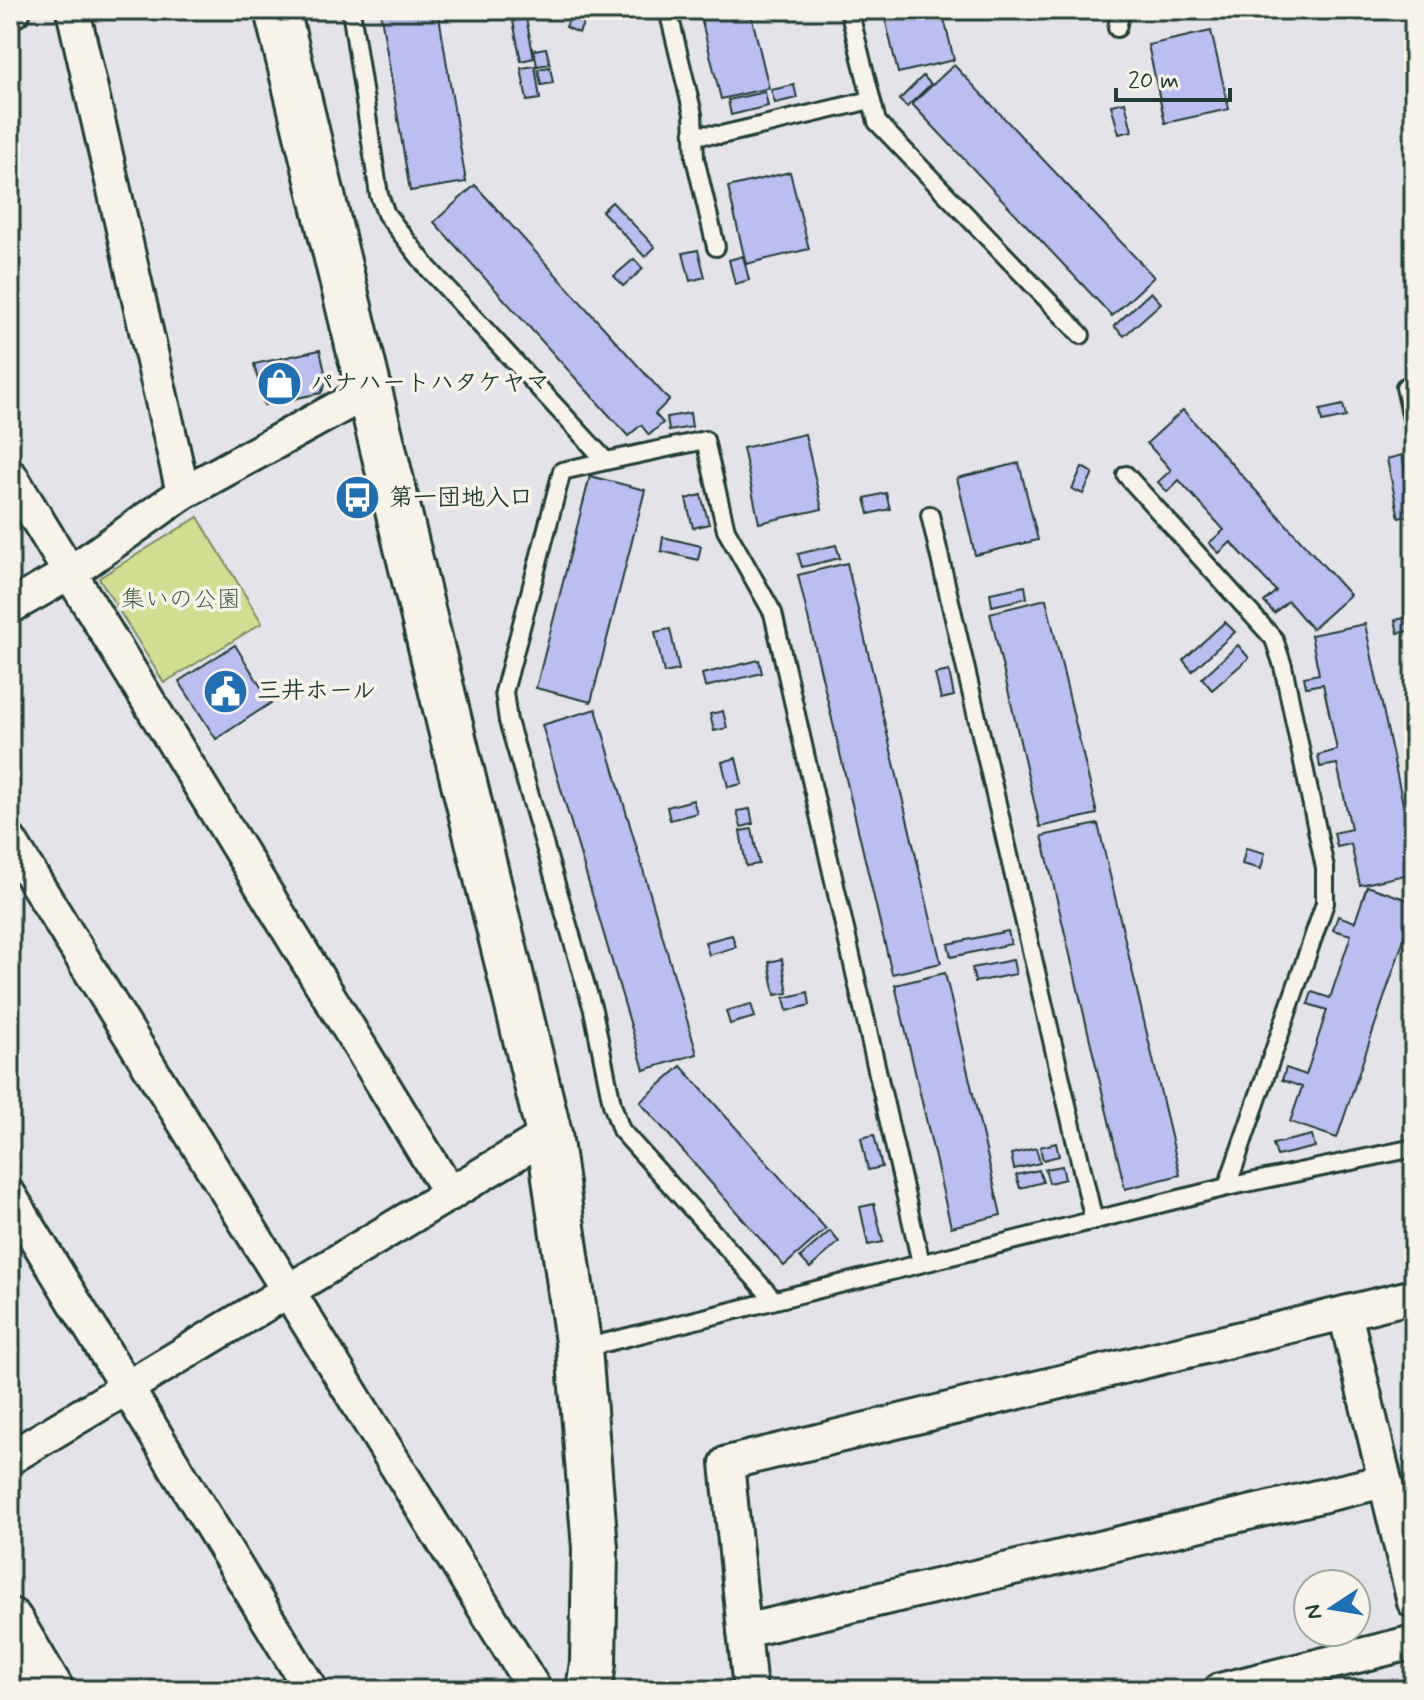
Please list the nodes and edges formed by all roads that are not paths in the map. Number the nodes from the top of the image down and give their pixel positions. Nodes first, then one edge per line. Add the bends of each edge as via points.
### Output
1 (73, 10) edge
2 (277, 10) edge
3 (351, 10) edge
4 (668, 10) edge
5 (849, 10) edge
6 (1121, 10) edge
7 (1117, 28) dead end
8 (871, 100) junction
9 (694, 134) junction
10 (716, 247) dead end
11 (1081, 335) dead end
12 (1405, 387) dead end
13 (369, 391) junction
14 (1414, 428) edge
15 (606, 461) junction
16 (10, 475) edge
17 (1126, 475) dead end
18 (183, 493) junction
19 (930, 515) dead end
20 (70, 573) junction
21 (10, 607) edge
22 (10, 841) edge
23 (549, 1134) junction
24 (1414, 1148) edge
25 (1227, 1187) junction
26 (450, 1194) junction
27 (10, 1196) edge
28 (1094, 1221) junction
29 (921, 1263) junction
30 (288, 1290) junction
31 (1414, 1296) edge
32 (774, 1300) junction
33 (1345, 1313) junction
34 (579, 1349) junction
35 (127, 1385) junction
36 (10, 1458) edge
37 (1385, 1481) junction
38 (1414, 1602) edge
39 (10, 1621) edge
40 (744, 1631) junction
41 (1414, 1642) edge
42 (51, 1690) edge
43 (311, 1690) edge
44 (535, 1690) edge
45 (589, 1690) edge
46 (750, 1690) edge
47 (1220, 1690) edge

1 - 18 street
2 - 13 street
3 - 15 lane via 386,214 428,268
4 - 9 lane
5 - 8 lane
6 - 7 lane
8 - 9 lane via 721,135
8 - 11 lane via 877,122
9 - 10 lane
12 - 14 lane
13 - 18 street
13 - 23 street
15 - 29 lane via 705,440 726,530 773,613
15 - 32 lane via 562,471 504,692 508,721 593,1010 621,1130
16 - 20 street
17 - 25 lane via 1274,639 1325,868 1325,903
18 - 20 street
19 - 28 lane
20 - 21 street
20 - 26 street
22 - 30 street
23 - 26 street
23 - 34 street
24 - 25 lane
25 - 28 lane
26 - 30 street
27 - 35 street
28 - 29 lane
29 - 32 lane
30 - 35 street
30 - 44 street
31 - 33 street
32 - 34 lane
33 - 37 street
33 - 40 street via 727,1463
34 - 45 street via 595,1548
35 - 36 street
35 - 43 street
37 - 38 street
37 - 40 street
39 - 42 street
40 - 46 street
41 - 47 street

